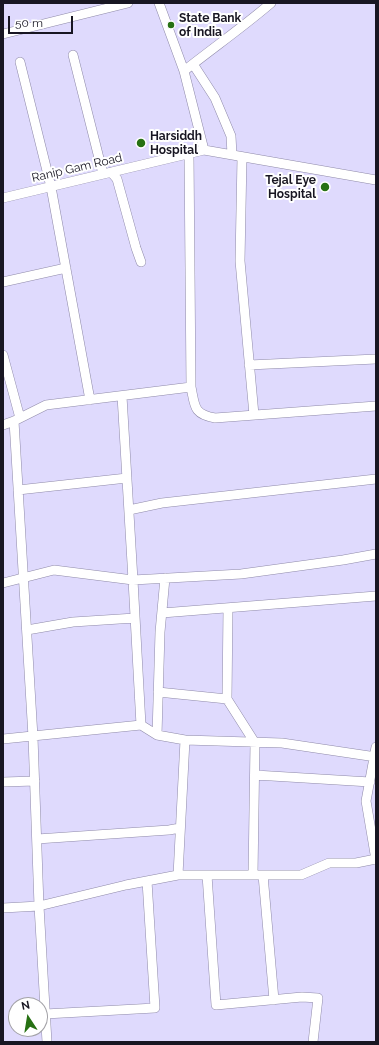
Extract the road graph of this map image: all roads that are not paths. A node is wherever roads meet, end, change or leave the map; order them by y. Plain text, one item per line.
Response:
1 (128, 3) edge
2 (159, 3) edge
3 (271, 3) edge
4 (3, 34) edge
5 (73, 55) dead end
6 (20, 62) dead end
7 (193, 64) junction
8 (184, 71) junction
9 (204, 150) junction
10 (189, 154) junction
11 (232, 155) junction
12 (242, 157) junction
13 (107, 173) junction
14 (376, 180) edge
15 (51, 187) junction
16 (3, 198) edge
17 (142, 262) dead end
18 (66, 268) junction
19 (3, 282) edge
20 (3, 355) edge
21 (376, 360) edge
22 (249, 365) junction
23 (191, 387) junction
24 (122, 396) junction
25 (90, 400) junction
26 (376, 406) edge
27 (254, 415) junction
28 (17, 420) junction
29 (3, 425) edge
30 (127, 478) junction
31 (376, 479) edge
32 (18, 490) junction
33 (129, 510) junction
34 (376, 554) edge
35 (165, 578) junction
36 (24, 579) junction
37 (133, 580) junction
38 (3, 583) edge
39 (376, 596) edge
40 (228, 608) junction
41 (162, 613) junction
42 (135, 618) junction
43 (27, 630) junction
44 (158, 692) junction
45 (227, 699) junction
46 (141, 725) junction
47 (157, 735) junction
48 (33, 737) junction
49 (3, 739) edge
50 (185, 740) junction
51 (255, 743) junction
52 (376, 747) edge
53 (375, 757) edge
54 (255, 775) junction
55 (35, 781) junction
56 (3, 782) edge
57 (370, 782) junction
58 (180, 828) junction
59 (37, 839) junction
60 (376, 859) edge
61 (178, 875) junction
62 (207, 875) junction
63 (253, 875) junction
64 (263, 875) junction
65 (146, 881) junction
66 (40, 906) junction
67 (3, 908) edge
68 (44, 997) edge
69 (274, 1000) junction
70 (48, 1014) edge
71 (313, 1042) edge

1 - 4 street
2 - 8 street
3 - 7 street
5 - 13 street
6 - 15 street
7 - 8 street
7 - 11 street
8 - 9 street
9 - 10 street, Ranip Gam Road
9 - 11 street
10 - 13 street, Ranip Gam Road
10 - 23 street
11 - 12 street
12 - 14 street
12 - 22 street
13 - 15 street, Ranip Gam Road
13 - 17 street
15 - 16 street, Ranip Gam Road
15 - 18 street
18 - 19 street
18 - 25 street
20 - 28 street
21 - 22 street
22 - 27 street
23 - 24 street
23 - 27 street
24 - 25 street
24 - 30 street
25 - 28 street
26 - 27 street
28 - 29 street
28 - 32 street
30 - 32 street
30 - 33 street
31 - 33 street
32 - 36 street
33 - 37 street
34 - 35 street
35 - 37 street
35 - 41 street
36 - 37 street
36 - 38 street
36 - 43 street
37 - 42 street
39 - 40 street
40 - 41 street
40 - 45 street
41 - 44 street
42 - 43 street
42 - 46 street
43 - 48 street
44 - 45 street
44 - 47 street
45 - 51 street
46 - 47 street
46 - 48 street
47 - 50 street
48 - 49 street
48 - 55 street
50 - 51 street
50 - 58 street
51 - 53 street
51 - 54 street
52 - 53 street
53 - 57 street
54 - 57 street
54 - 63 street
55 - 56 street
55 - 59 street
57 - 60 street
58 - 59 street
58 - 61 street
59 - 66 street
60 - 64 street
61 - 62 street
61 - 65 street
62 - 63 street
62 - 69 street
63 - 64 street
64 - 69 street
65 - 66 street
65 - 70 street
66 - 67 street
66 - 68 street
69 - 71 street

